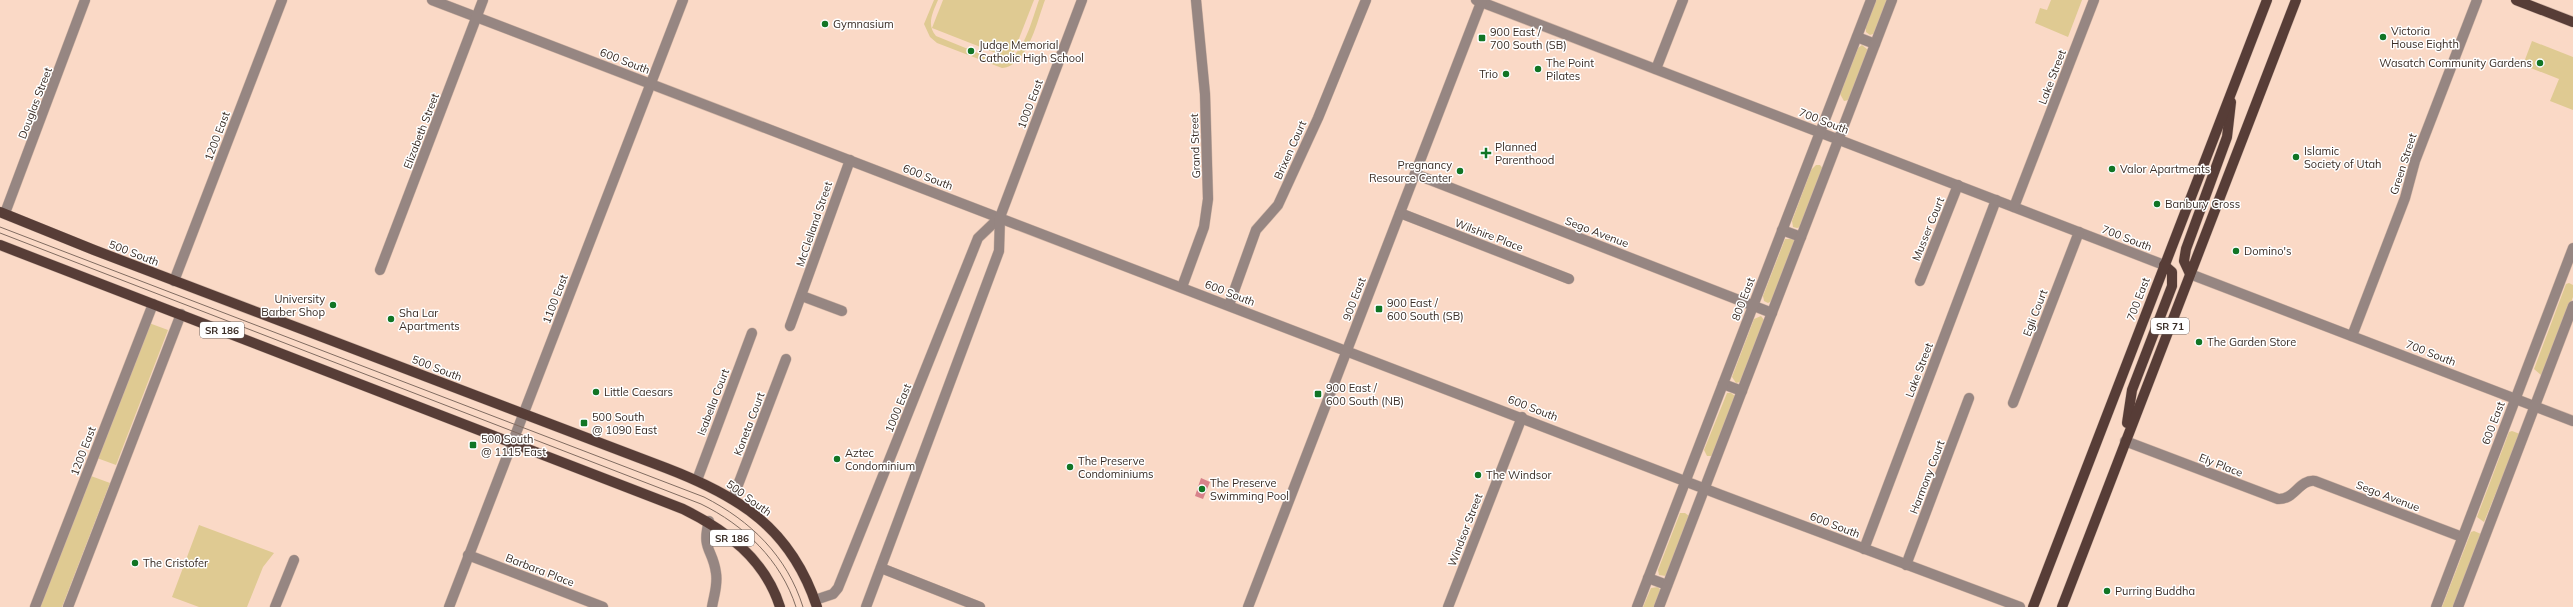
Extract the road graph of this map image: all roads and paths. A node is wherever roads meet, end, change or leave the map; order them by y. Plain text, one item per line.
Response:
1 (86, 0) edge
2 (282, 0) edge
3 (432, 0) edge
4 (483, 0) edge
5 (683, 0) edge
6 (1082, 0) edge
7 (1196, 0) edge
8 (1366, 0) edge
9 (1682, 0) edge
10 (1871, 0) edge
11 (1892, 0) edge
12 (2094, 0) edge
13 (2267, 0) edge
14 (2296, 0) edge
15 (2477, 0) edge
16 (2516, 0) edge
17 (1480, 1) edge
18 (477, 17) junction
19 (2573, 22) edge
20 (1857, 37) junction
21 (1875, 44) junction
22 (1656, 69) junction
23 (651, 84) junction
24 (2233, 86) junction
25 (1820, 132) junction
26 (1838, 139) junction
27 (850, 160) junction
28 (1414, 174) junction
29 (1958, 185) junction
30 (1996, 200) junction
31 (2014, 207) junction
32 (2, 213) edge
33 (1400, 213) junction
34 (1000, 217) junction
35 (1782, 230) junction
36 (2079, 232) junction
37 (1801, 237) junction
38 (0, 245) edge
39 (2573, 248) edge
40 (2164, 265) junction
41 (380, 270) dead end
42 (2190, 274) junction
43 (1569, 279) dead end
44 (174, 281) junction
45 (1920, 281) dead end
46 (1182, 287) junction
47 (802, 296) junction
48 (153, 304) junction
49 (1229, 305) junction
50 (1753, 306) junction
51 (2573, 306) edge
52 (842, 311) dead end
53 (1772, 313) junction
54 (181, 314) junction
55 (790, 326) dead end
56 (752, 333) dead end
57 (2352, 336) junction
58 (1347, 350) junction
59 (786, 359) dead end
60 (1723, 384) junction
61 (1742, 391) junction
62 (1970, 398) dead end
63 (2515, 399) junction
64 (2013, 403) dead end
65 (2534, 406) junction
66 (523, 414) junction
67 (1522, 417) junction
68 (2573, 421) edge
69 (2125, 441) junction
70 (512, 442) junction
71 (697, 480) junction
72 (1686, 481) junction
73 (2304, 483) joint
74 (1704, 488) junction
75 (733, 498) junction
76 (709, 522) junction
77 (2462, 538) junction
78 (1864, 549) junction
79 (468, 556) junction
80 (294, 560) dead end
81 (1906, 565) junction
82 (880, 568) junction
83 (1648, 578) junction
84 (1667, 585) junction
85 (816, 603) edge
86 (35, 607) edge
87 (68, 607) edge
88 (275, 607) edge
89 (449, 607) edge
90 (603, 607) edge
91 (712, 607) edge
92 (780, 607) edge
93 (866, 607) edge
94 (980, 607) edge
95 (1248, 607) edge
96 (1448, 607) edge
97 (1637, 607) edge
98 (1659, 607) edge
99 (2020, 607) edge
100 (2033, 607) edge
101 (2062, 607) edge
102 (2436, 607) edge
103 (2458, 607) edge

1 - 32 street, Douglas Street
2 - 44 street, 1200 East
3 - 18 street, 600 South
4 - 18 street, Elizabeth Street
5 - 23 street, 1100 East
6 - 34 street, 1000 East
7 - 46 street, Grand Street
8 - 49 street, Brixen Court
9 - 22 street
10 - 20 street, 800 East
11 - 21 street
12 - 31 street, Lake Street
13 - 24 main road, 700 East / SR 71
14 - 42 main road, SR 71
15 - 57 street, Green Street
16 - 19 main road
17 - 22 street, 700 South
17 - 28 street, 900 East
18 - 23 street, 600 South
18 - 41 street, Elizabeth Street
20 - 21 street
20 - 25 street, 800 East
21 - 26 street
22 - 25 street, 700 South
23 - 27 street, 600 South
23 - 66 street, 1100 East
24 - 40 main road, 700 East / SR 71
24 - 42 main road
25 - 26 street, 700 South
25 - 35 street, 800 East
26 - 29 street, 700 South
26 - 37 street
27 - 34 street, 600 South
27 - 47 street, McClelland Street
28 - 33 street, 900 East
28 - 50 street, Sego Avenue
29 - 30 street, 700 South
29 - 45 street, Musser Court
30 - 31 street, 700 South
30 - 78 street, Lake Street
31 - 36 street, 700 South
32 - 44 main road, 500 South / SR 186
33 - 43 street, Wilshire Place
33 - 58 street, 900 East
34 - 46 street, 600 South
34 - 82 street, 1000 East
34 - 85 street, 1000 East
35 - 37 street
35 - 50 street, 800 East
36 - 40 street, 700 South
36 - 64 street, Egli Court
37 - 53 street
38 - 48 main road, SR 186
39 - 63 street, 600 East
40 - 69 main road
40 - 100 main road, 700 East / SR 71
42 - 57 street, 700 South
42 - 69 main road, SR 71
44 - 66 main road, 500 South / SR 186
46 - 49 street, 600 South
47 - 52 street
47 - 55 street, McClelland Street
48 - 54 main road, SR 186
48 - 86 street, 1200 East
49 - 58 street, 600 South
50 - 53 street, Sego Avenue
50 - 60 street, 800 East
51 - 65 street
53 - 61 street
54 - 70 main road, SR 186
54 - 87 street
56 - 71 street, Isabella Court
57 - 63 street, 700 South
58 - 67 street, 600 South
58 - 95 street, 900 East
59 - 75 street, Koneta Court
60 - 61 street
60 - 72 street, 800 East
61 - 74 street
62 - 81 street, Harmony Court
63 - 65 street, 700 South
63 - 77 street, 600 East
65 - 68 street, 700 South
65 - 103 street
66 - 70 street, 1100 East
66 - 71 main road, 500 South / SR 186
67 - 72 street, 600 South
67 - 96 street, Windsor Street
69 - 73 street, Ely Place
69 - 101 main road, SR 71
70 - 76 main road, SR 186
70 - 79 street, 1100 East
71 - 75 main road, 500 South / SR 186
72 - 74 street, 600 South
72 - 83 street, 800 East
73 - 77 street, Sego Avenue
74 - 78 street, 600 South
74 - 84 street
75 - 85 main road, 500 South / SR 186
76 - 91 street
76 - 92 main road, SR 186
77 - 102 street, 600 East
78 - 81 street, 600 South
79 - 89 street, 1100 East
79 - 90 street, Barbara Place
80 - 88 street
81 - 99 street, 600 South
82 - 93 street, 1000 East
82 - 94 street
83 - 84 street
83 - 97 street, 800 East
84 - 98 street

